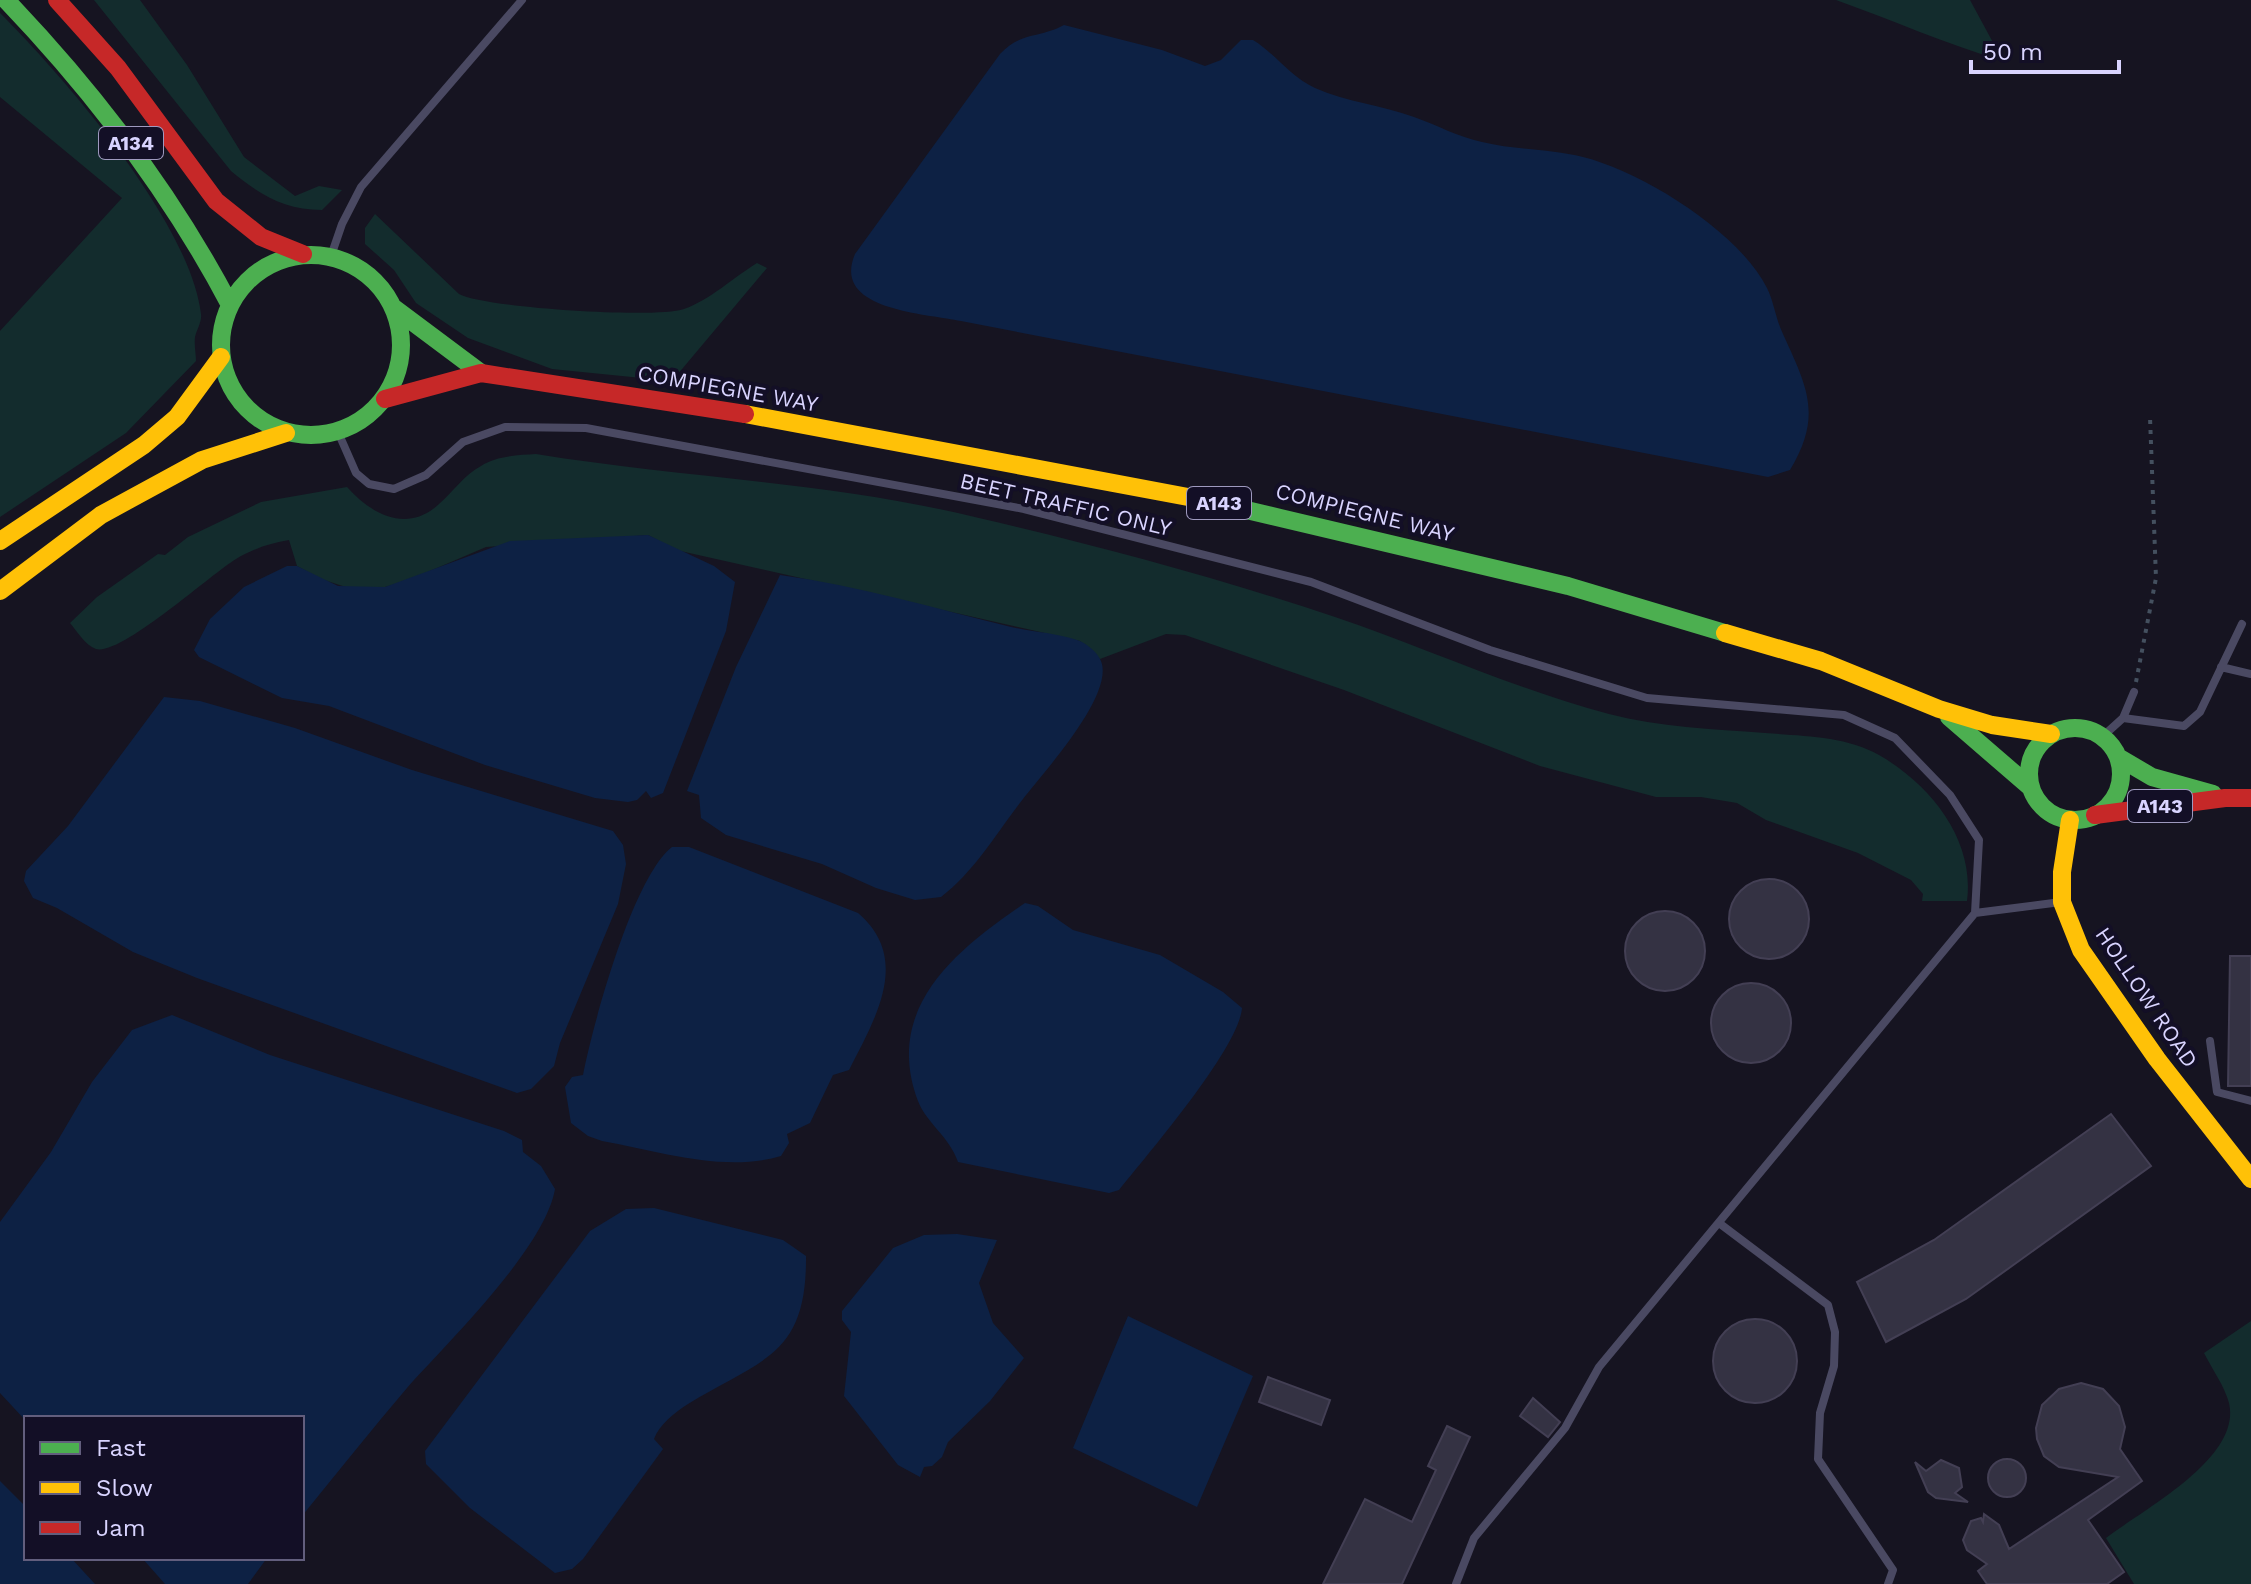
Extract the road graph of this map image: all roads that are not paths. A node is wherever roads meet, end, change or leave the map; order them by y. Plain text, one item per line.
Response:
1 (6, 0) edge
2 (57, 0) edge
3 (522, 0) edge
4 (303, 254) junction
5 (331, 256) junction
6 (230, 305) junction
7 (394, 308) junction
8 (221, 357) junction
9 (481, 373) junction
10 (385, 399) junction
11 (338, 432) junction
12 (286, 433) junction
13 (0, 541) edge
14 (0, 591) edge
15 (2242, 624) dead end
16 (2221, 667) junction
17 (2251, 674) edge
18 (2134, 692) road end
19 (1939, 709) junction
20 (2123, 718) junction
21 (2051, 734) junction
22 (2102, 737) junction
23 (2118, 757) junction
24 (2030, 787) junction
25 (2225, 798) junction
26 (2251, 798) edge
27 (2095, 815) junction
28 (2070, 820) junction
29 (2062, 902) junction
30 (1975, 913) junction
31 (2210, 1041) dead end
32 (2251, 1101) edge
33 (2251, 1179) edge
34 (1719, 1223) junction
35 (1456, 1584) edge
36 (1888, 1584) edge

1 - 6 main road, A134
2 - 4 main road, A134
3 - 5 lane
4 - 5 main road
4 - 6 main road
5 - 7 main road
6 - 8 main road
7 - 9 main road, COMPIEGNE WAY / A143
7 - 10 main road
8 - 12 main road
8 - 13 main road
9 - 10 main road, COMPIEGNE WAY / A143
9 - 19 main road, COMPIEGNE WAY / A143
10 - 11 main road
11 - 12 main road
11 - 30 lane, BEET TRAFFIC ONLY
12 - 14 main road
15 - 16 lane
16 - 17 lane
16 - 20 lane
18 - 20 lane
19 - 21 main road, COMPIEGNE WAY / A143
19 - 24 main road, COMPIEGNE WAY / A143
20 - 22 lane
21 - 22 main road
21 - 24 main road
22 - 23 main road
23 - 25 main road, A143
23 - 27 main road
24 - 28 main road
25 - 26 main road, A143
25 - 27 main road, A143
27 - 28 main road
28 - 29 main road, HOLLOW ROAD
29 - 30 lane
29 - 33 main road, HOLLOW ROAD
30 - 34 lane
31 - 32 lane
34 - 35 lane
34 - 36 lane

